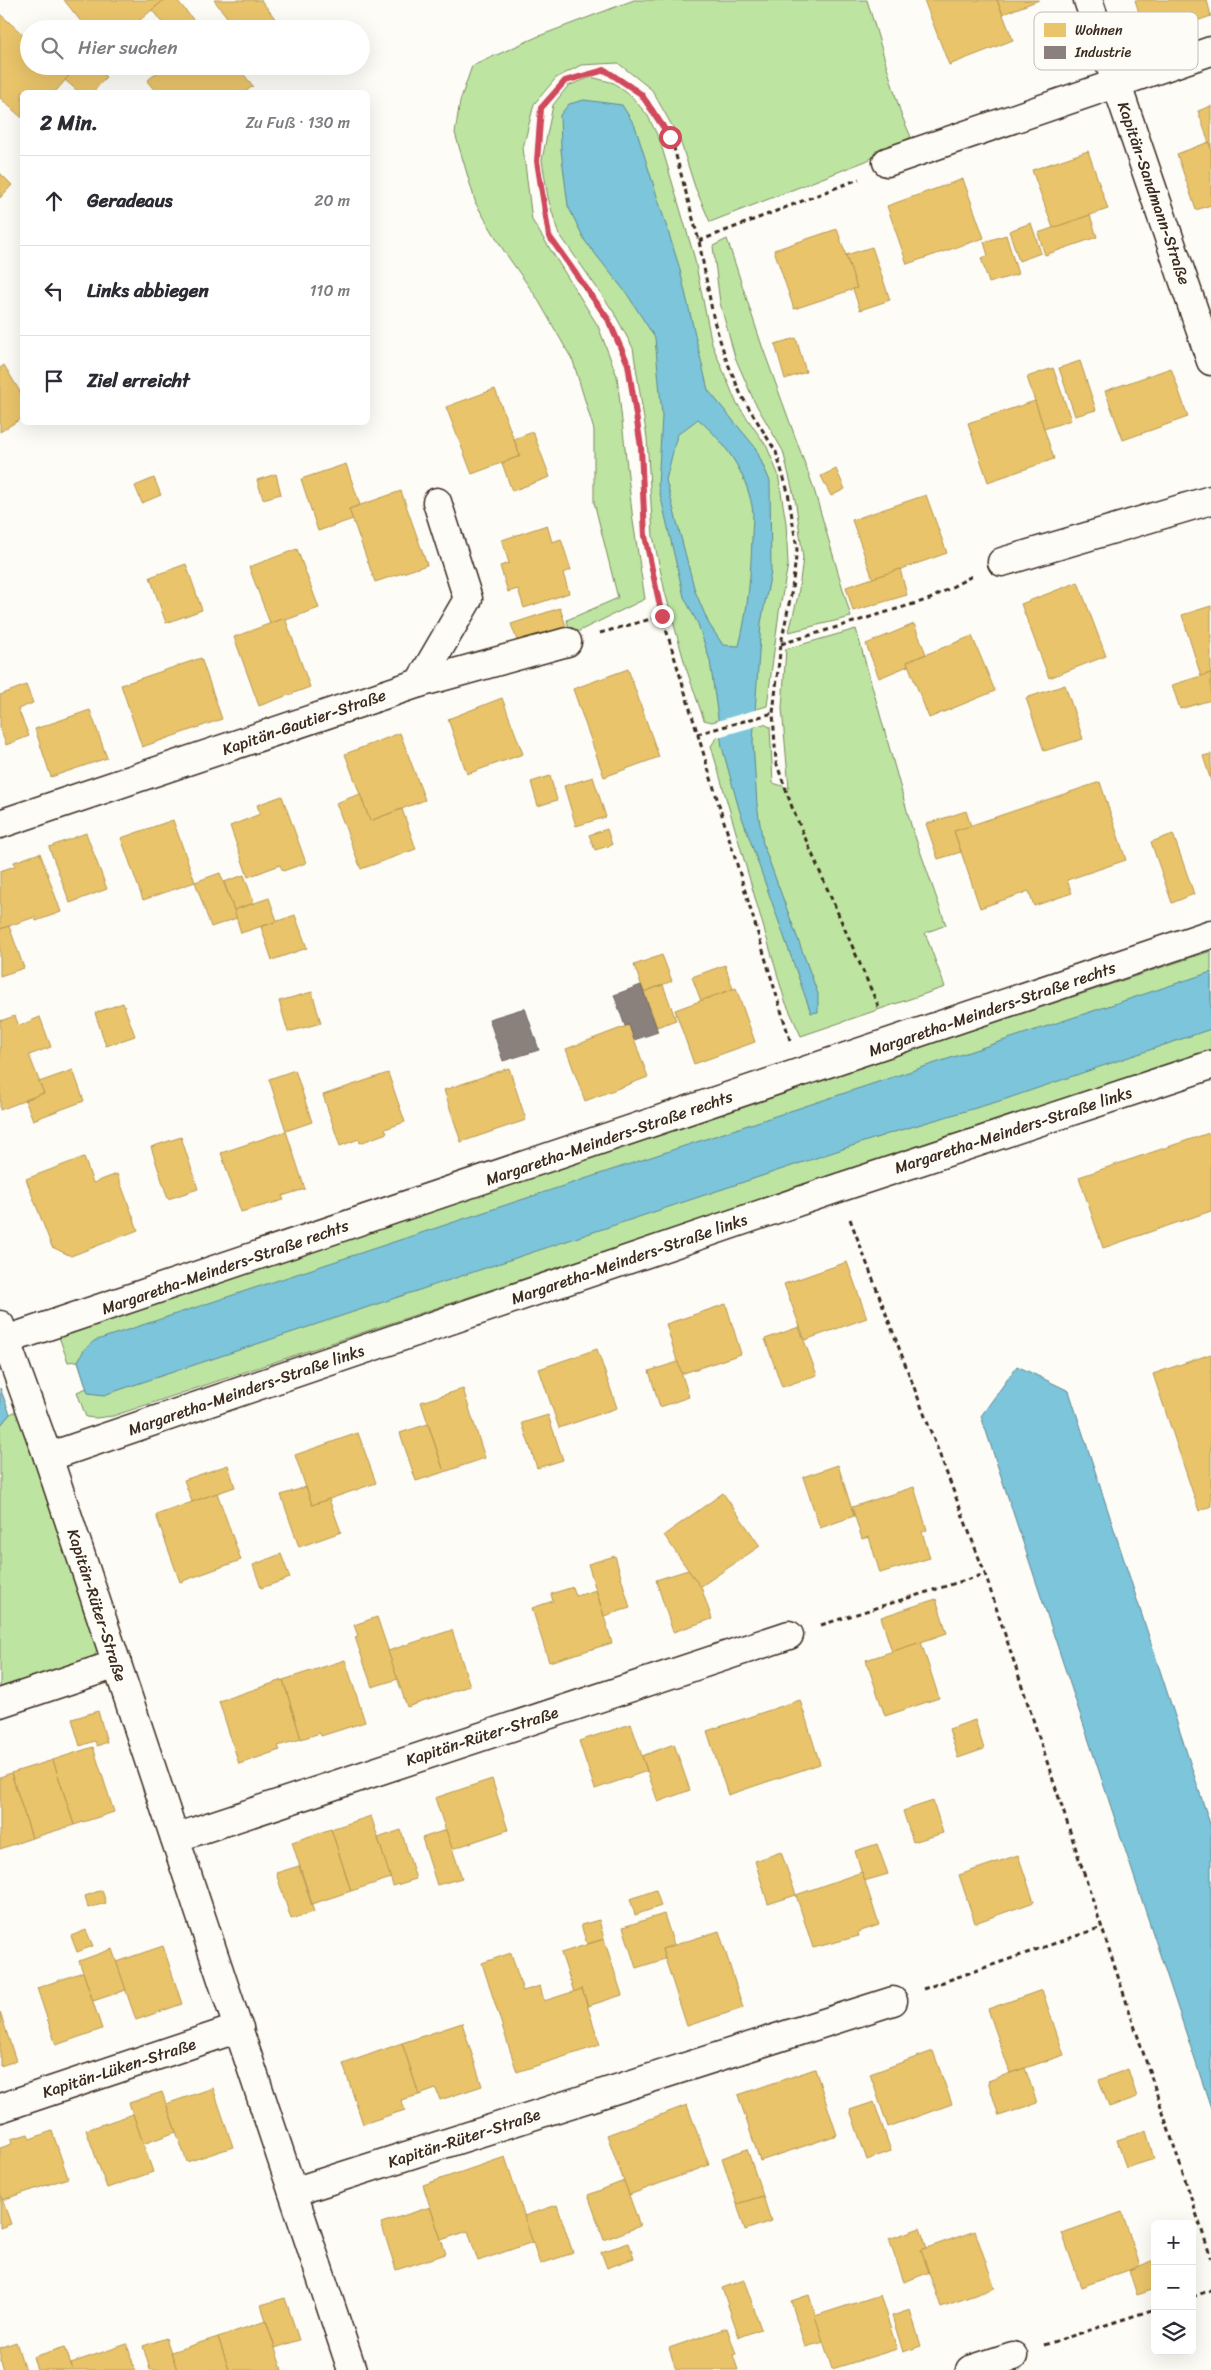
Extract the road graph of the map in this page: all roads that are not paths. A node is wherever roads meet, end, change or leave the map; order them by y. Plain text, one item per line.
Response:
1 (1088, 0) edge
2 (1092, 12) edge
3 (1211, 50) edge
4 (1198, 54) edge
5 (1113, 70) edge
6 (1150, 70) edge
7 (1117, 81) junction
8 (887, 162) road end
9 (1211, 361) edge
10 (1211, 500) edge
11 (437, 502) dead end
12 (1002, 562) road end
13 (567, 642) road end
14 (420, 684) junction
15 (0, 824) edge
16 (1211, 934) edge
17 (1211, 1065) edge
18 (3, 1333) edge
19 (48, 1457) junction
20 (789, 1634) road end
21 (117, 1664) junction
22 (0, 1703) edge
23 (175, 1838) junction
24 (893, 2001) road end
25 (239, 2028) junction
26 (0, 2108) edge
27 (293, 2192) junction
28 (1013, 2356) road end
29 (352, 2370) edge
30 (970, 2370) edge

1 - 2 street, Kapitän-Sandmann-Straße
3 - 4 street
5 - 7 street, Kapitän-Sandmann-Straße
6 - 7 street
7 - 8 street, Kapitän-Sandmann-Straße
7 - 9 street, Kapitän-Sandmann-Straße
10 - 12 street
11 - 14 street
13 - 14 street, Kapitän-Gautier-Straße
14 - 15 street, Kapitän-Gautier-Straße
16 - 18 street, Margaretha-Meinders-Straße rechts
17 - 19 street, Margaretha-Meinders-Straße links
18 - 19 street, Kapitän-Rüter-Straße
19 - 21 street, Kapitän-Rüter-Straße
20 - 23 street, Kapitän-Rüter-Straße
21 - 22 street
21 - 23 street, Kapitän-Rüter-Straße
23 - 25 street, Kapitän-Rüter-Straße
24 - 27 street, Kapitän-Rüter-Straße
25 - 26 street, Kapitän-Lüken-Straße
25 - 27 street, Kapitän-Rüter-Straße
27 - 29 street, Kapitän-Rüter-Straße
28 - 30 street

